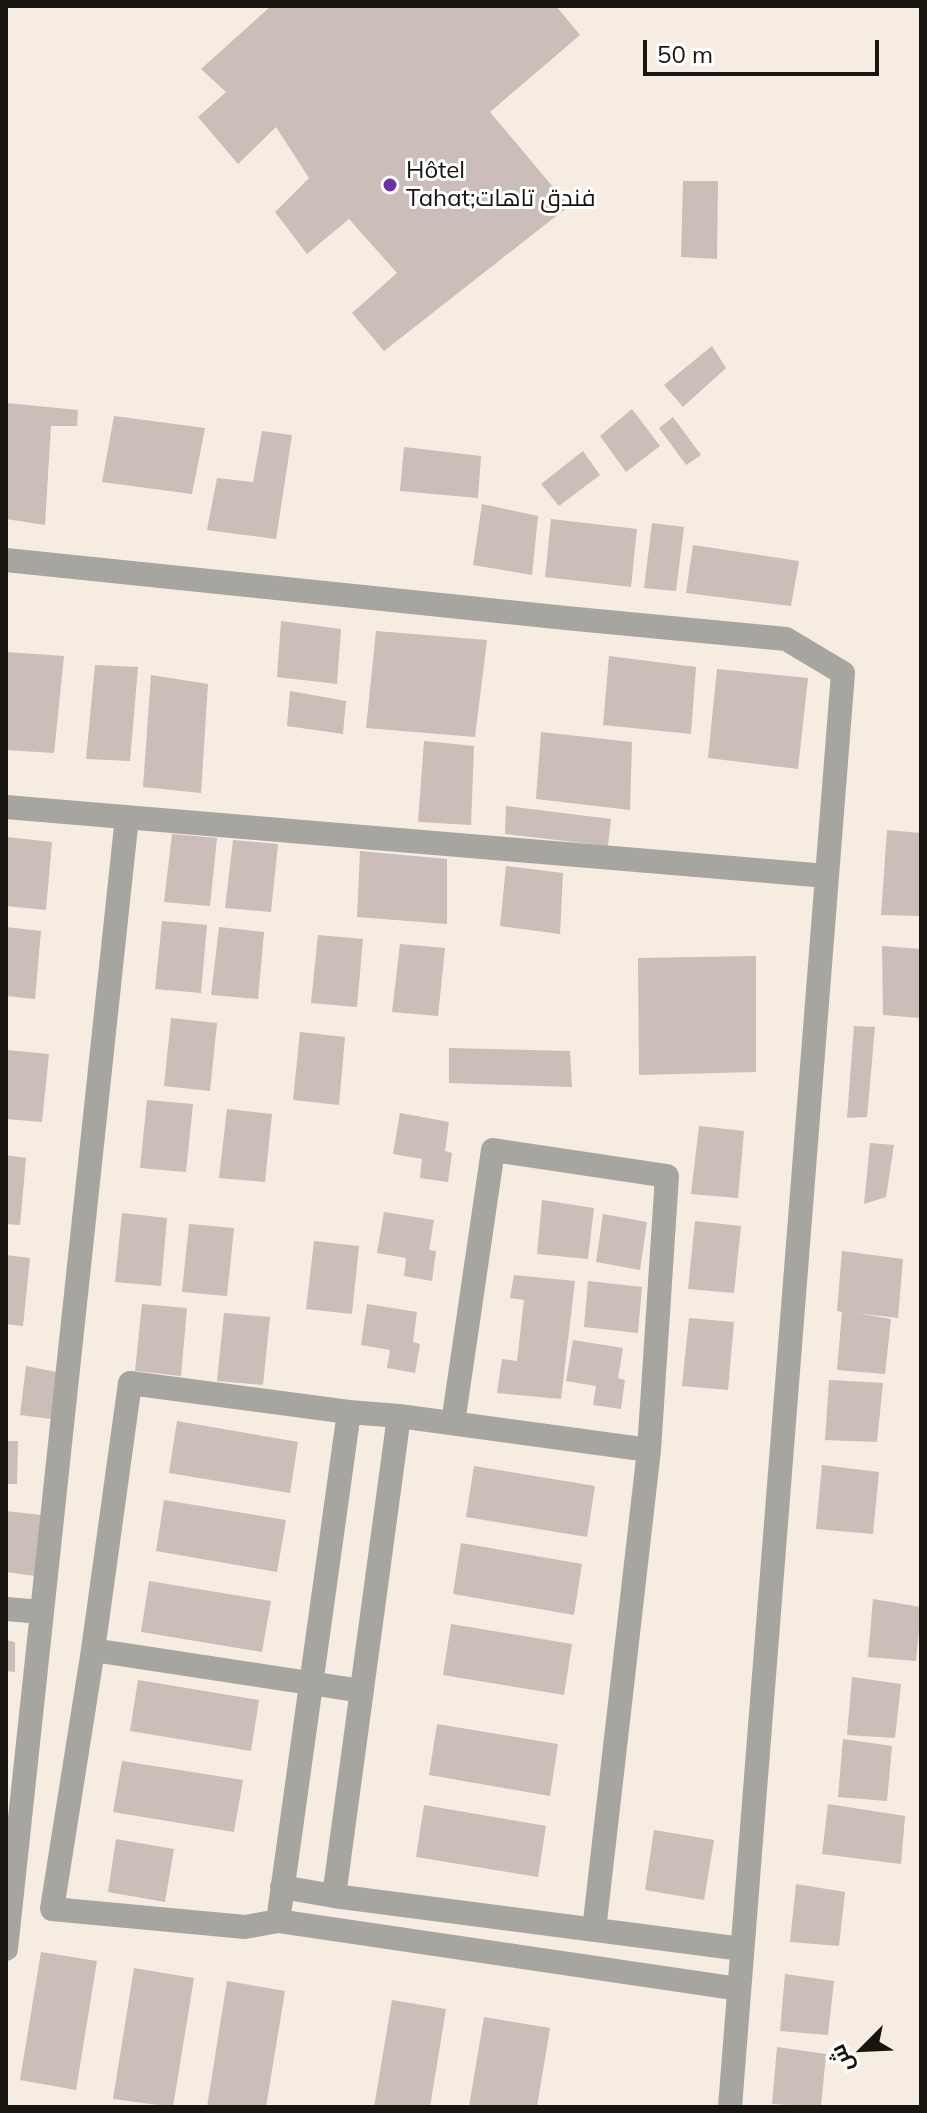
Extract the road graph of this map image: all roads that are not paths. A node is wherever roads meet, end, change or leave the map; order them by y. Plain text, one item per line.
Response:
1 (6, 560) edge
2 (6, 807) edge
3 (127, 817) junction
4 (827, 876) junction
5 (349, 1412) junction
6 (399, 1416) junction
7 (453, 1423) junction
8 (649, 1450) junction
9 (6, 1609) edge
10 (42, 1612) junction
11 (93, 1650) junction
12 (311, 1684) junction
13 (362, 1691) junction
14 (13, 1820) edge
15 (282, 1887) junction
16 (334, 1896) junction
17 (278, 1921) junction
18 (594, 1930) junction
19 (6, 1949) edge
20 (742, 1949) junction
21 (739, 1989) junction
22 (730, 2107) edge

1 - 4 street
2 - 3 street
3 - 4 street
3 - 10 street
4 - 20 street
5 - 6 street
5 - 11 street
5 - 12 street
6 - 7 street
6 - 13 street
7 - 8 street
7 - 8 street
8 - 18 street
9 - 10 street
10 - 14 street
11 - 12 street
11 - 17 street
12 - 13 street
12 - 15 street
13 - 16 street
14 - 19 street
15 - 16 street
15 - 17 street
16 - 18 street
17 - 21 street
18 - 20 street
20 - 21 street
21 - 22 street

